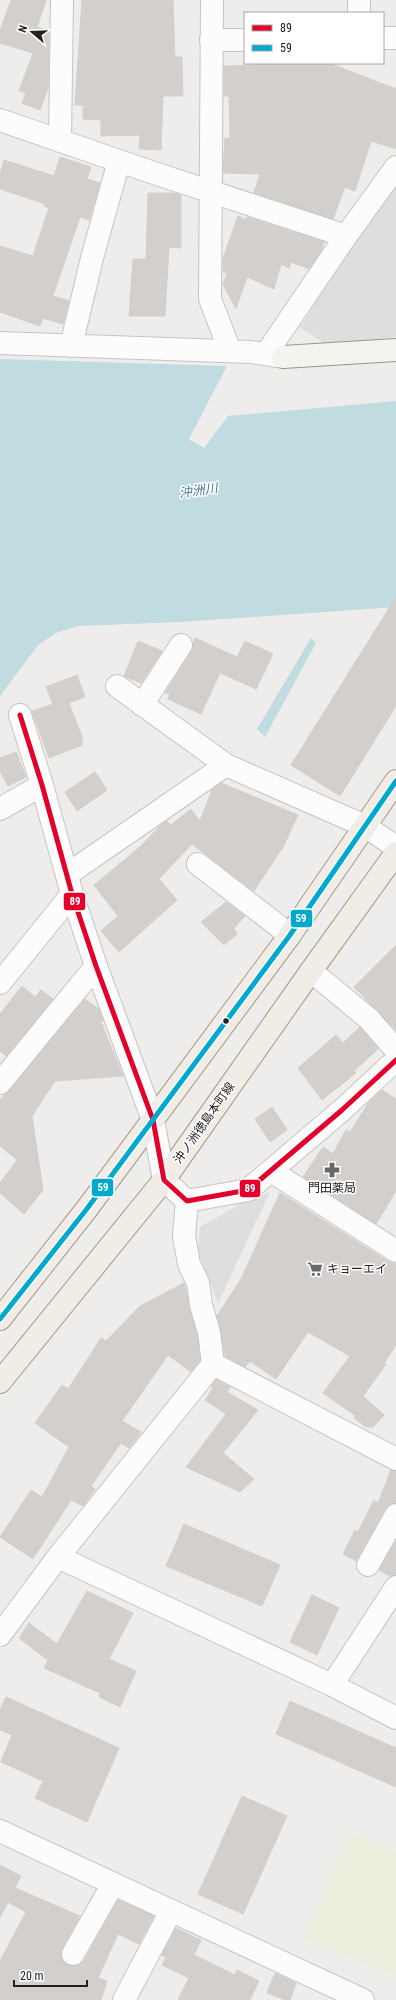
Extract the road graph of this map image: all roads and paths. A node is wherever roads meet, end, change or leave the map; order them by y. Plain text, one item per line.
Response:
1 (62, 0) edge
2 (212, 0) edge
3 (359, 0) edge
4 (359, 12) edge
5 (384, 38) edge
6 (396, 38) edge
7 (211, 40) junction
8 (244, 40) edge
9 (1, 124) edge
10 (60, 141) junction
11 (119, 161) junction
12 (396, 167) edge
13 (210, 192) junction
14 (346, 236) junction
15 (0, 343) edge
16 (70, 346) junction
17 (396, 350) edge
18 (230, 351) junction
19 (274, 355) junction
20 (181, 645) dead end
21 (117, 686) dead end
22 (142, 705) junction
23 (20, 715) dead end
24 (226, 765) junction
25 (396, 781) edge
26 (42, 785) junction
27 (0, 809) edge
28 (365, 826) junction
29 (396, 847) edge
30 (396, 853) edge
31 (198, 864) dead end
32 (70, 884) junction
33 (290, 935) junction
34 (96, 966) junction
35 (311, 971) junction
36 (0, 983) edge
37 (396, 1050) edge
38 (396, 1060) edge
39 (0, 1083) edge
40 (153, 1120) junction
41 (271, 1171) junction
42 (164, 1180) junction
43 (187, 1201) junction
44 (394, 1245) edge
45 (0, 1319) edge
46 (213, 1364) junction
47 (0, 1382) edge
48 (396, 1459) edge
49 (396, 1515) edge
50 (58, 1557) junction
51 (368, 1565) dead end
52 (396, 1587) edge
53 (0, 1635) edge
54 (332, 1685) junction
55 (396, 1718) edge
56 (0, 1831) edge
57 (113, 1884) junction
58 (171, 1911) junction
59 (73, 1954) dead end
60 (124, 2000) edge
61 (363, 2000) edge

1 - 10 street
2 - 7 street
3 - 4 street
5 - 6 street
7 - 8 street
7 - 13 street
9 - 10 street
10 - 11 street
11 - 13 street
11 - 16 street
12 - 14 street
13 - 14 street
13 - 18 street
14 - 19 street
15 - 16 street
16 - 18 street
17 - 19 street
18 - 19 street
20 - 22 street
21 - 22 street
22 - 24 street
23 - 26 street
24 - 28 street
24 - 32 street
25 - 28 main road
26 - 27 street
26 - 32 street
28 - 29 street
28 - 33 main road
30 - 35 main road, 沖ノ洲徳島本町線
31 - 33 street
32 - 34 street
32 - 36 street
33 - 40 main road
34 - 39 street
34 - 40 street
35 - 37 street
35 - 42 main road, 沖ノ洲徳島本町線
38 - 41 street
40 - 42 street
40 - 45 main road
41 - 43 street
41 - 44 street
42 - 43 street
42 - 47 main road, 沖ノ洲徳島本町線
43 - 46 street
46 - 48 street
46 - 50 street
49 - 51 street
50 - 53 street
50 - 54 street
52 - 54 street
54 - 55 street
56 - 57 street
57 - 58 street
57 - 59 street
58 - 60 street
58 - 61 street

